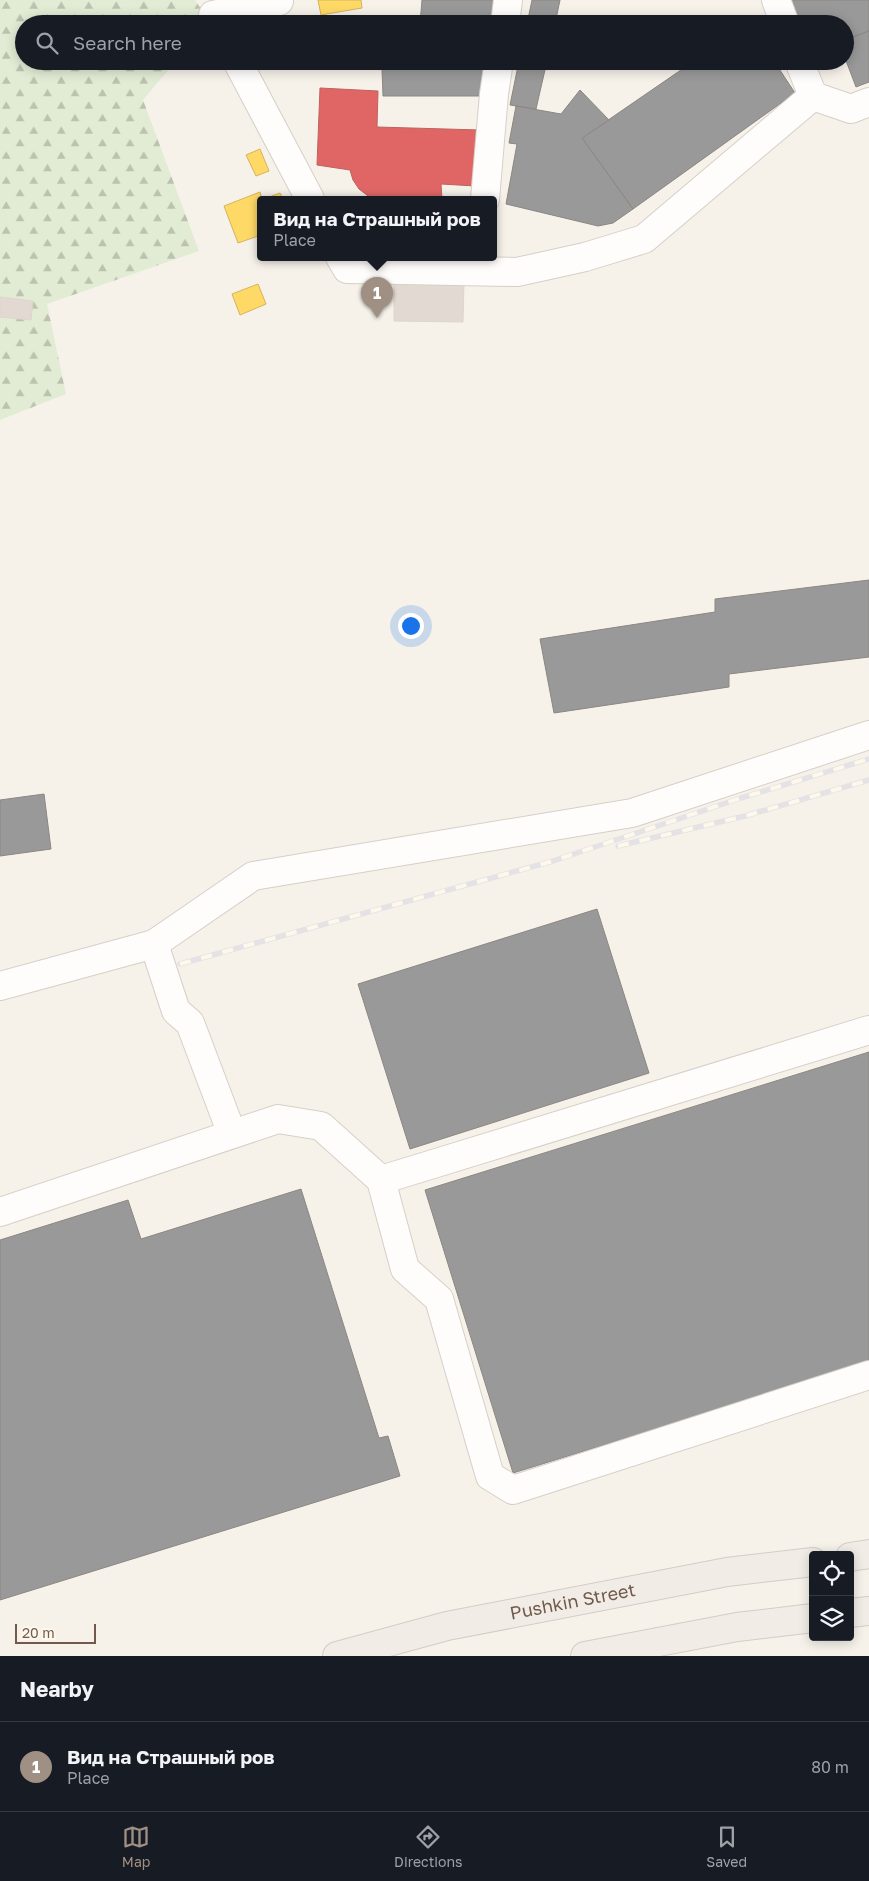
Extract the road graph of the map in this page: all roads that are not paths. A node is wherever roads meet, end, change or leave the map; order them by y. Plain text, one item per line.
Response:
1 (508, 0) edge
2 (776, 0) edge
3 (279, 1) edge
4 (212, 13) edge
5 (506, 15) edge
6 (782, 15) edge
7 (242, 70) edge
8 (498, 70) edge
9 (803, 70) edge
10 (813, 96) junction
11 (869, 102) edge
12 (308, 196) edge
13 (485, 196) edge
14 (342, 261) edge
15 (479, 264) edge
16 (869, 735) edge
17 (154, 944) junction
18 (0, 986) edge
19 (869, 1030) edge
20 (232, 1134) junction
21 (381, 1180) junction
22 (0, 1212) edge
23 (869, 1375) edge
24 (869, 1554) edge
25 (854, 1556) edge
26 (809, 1562) edge
27 (869, 1611) edge
28 (854, 1613) edge
29 (809, 1618) edge
30 (337, 1656) edge
31 (585, 1656) edge

1 - 5 lane
2 - 6 lane
3 - 4 lane
7 - 12 lane
8 - 13 lane
9 - 10 lane
10 - 11 lane
10 - 15 lane
14 - 15 lane
16 - 17 lane
17 - 18 lane
17 - 20 lane
19 - 21 lane
20 - 21 lane
20 - 22 lane
21 - 23 lane
24 - 25 main road
26 - 30 main road, Pushkin Street
27 - 28 main road
29 - 31 main road

